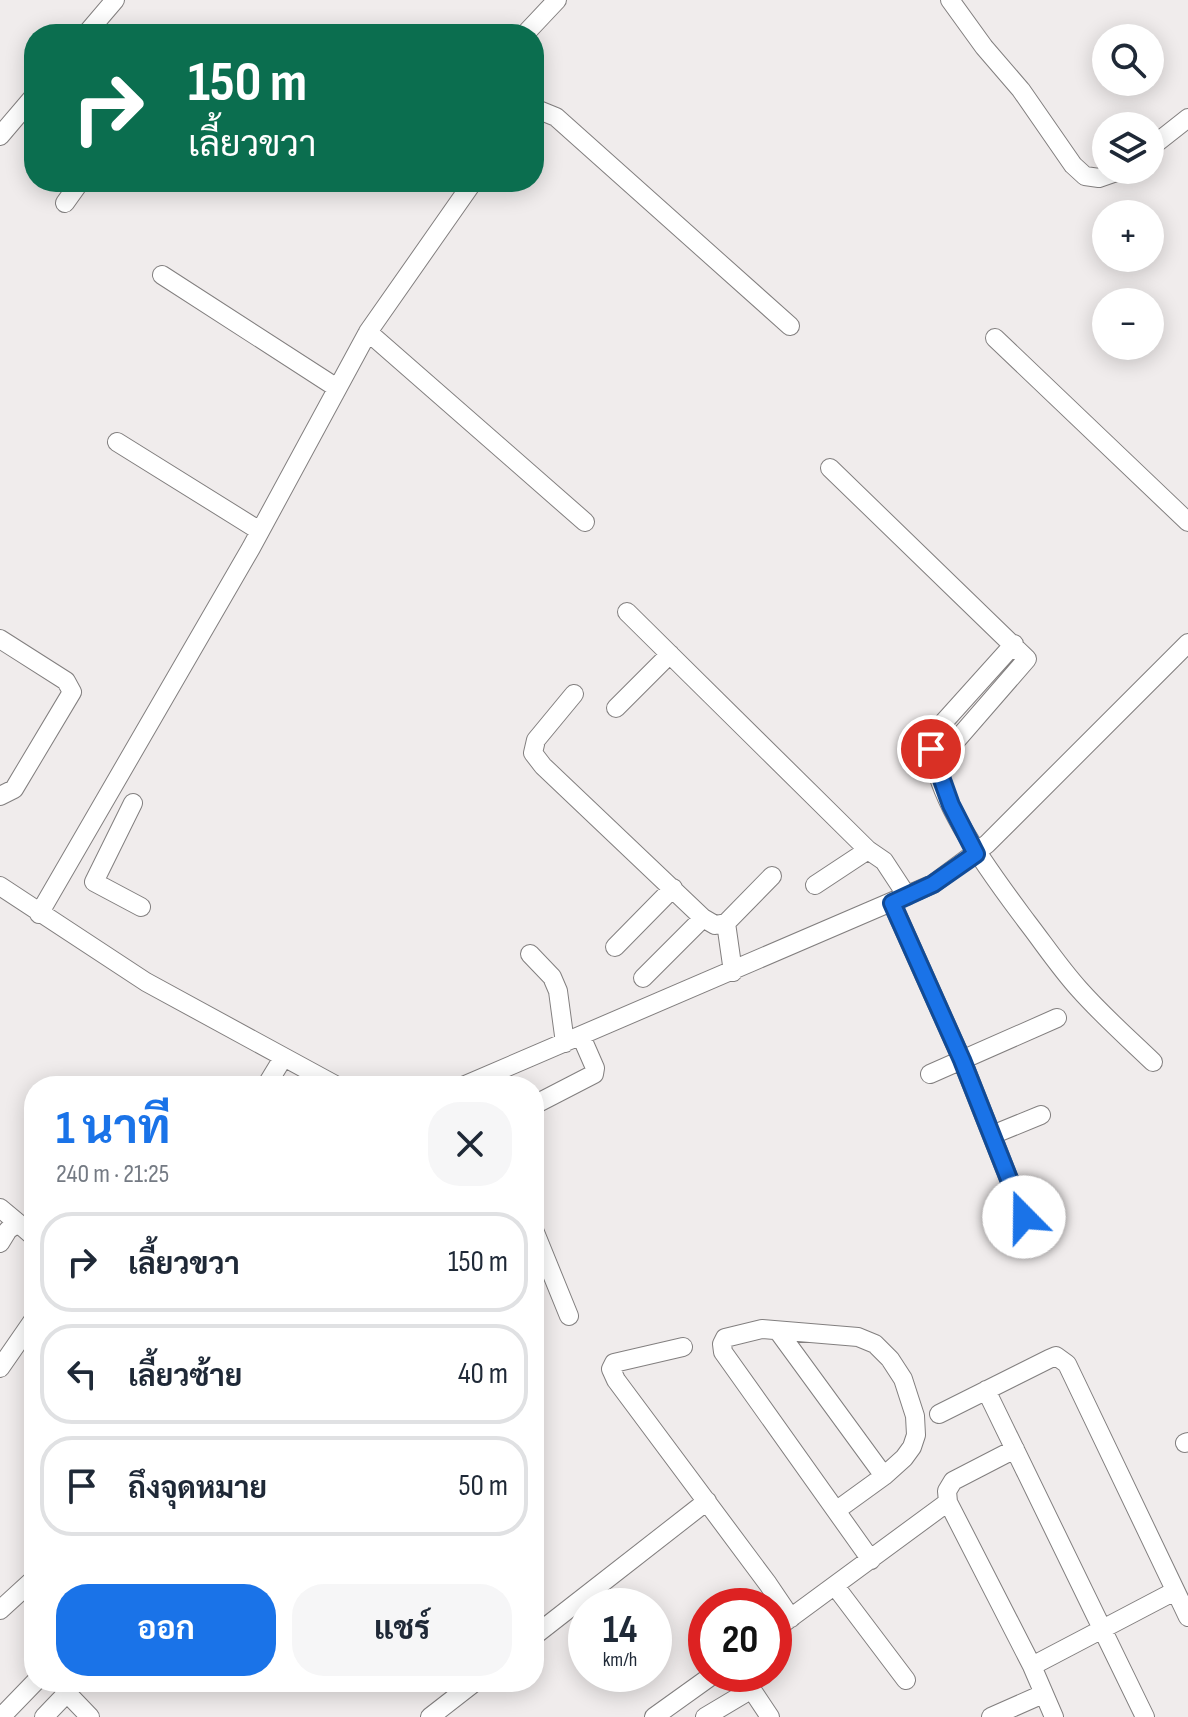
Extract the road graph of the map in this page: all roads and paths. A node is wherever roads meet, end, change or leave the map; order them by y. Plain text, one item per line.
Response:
1 (115, 0) edge
2 (557, 0) edge
3 (950, 0) edge
4 (95, 24) edge
5 (534, 24) edge
6 (24, 108) edge
7 (544, 112) edge
8 (1188, 118) edge
9 (0, 136) edge
10 (1164, 137) edge
11 (1092, 177) edge
12 (73, 192) edge
13 (466, 192) edge
14 (65, 203) dead end
15 (162, 275) dead end
16 (790, 326) dead end
17 (368, 332) junction
18 (995, 338) dead end
19 (337, 388) junction
20 (117, 442) dead end
21 (830, 468) dead end
22 (585, 522) dead end
23 (1188, 522) edge
24 (260, 531) junction
25 (627, 612) dead end
26 (0, 639) edge
27 (1188, 643) edge
28 (670, 654) junction
29 (574, 694) dead end
30 (616, 708) dead end
31 (0, 796) edge
32 (133, 803) dead end
33 (868, 850) junction
34 (976, 854) junction
35 (64, 868) junction
36 (772, 876) dead end
37 (94, 882) junction
38 (815, 885) dead end
39 (0, 886) edge
40 (673, 888) junction
41 (899, 899) junction
42 (141, 907) dead end
43 (39, 914) junction
44 (703, 918) junction
45 (726, 923) junction
46 (615, 947) dead end
47 (530, 954) dead end
48 (733, 972) junction
49 (643, 978) dead end
50 (1057, 1018) dead end
51 (573, 1040) junction
52 (283, 1058) junction
53 (962, 1060) junction
54 (1153, 1062) dead end
55 (930, 1074) dead end
56 (272, 1076) edge
57 (318, 1076) edge
58 (487, 1076) edge
59 (544, 1100) edge
60 (1041, 1115) dead end
61 (992, 1135) junction
62 (0, 1208) edge
63 (1024, 1217) dead end
64 (18, 1223) junction
65 (24, 1228) edge
66 (0, 1243) edge
67 (544, 1255) edge
68 (569, 1316) dead end
69 (778, 1331) junction
70 (24, 1333) edge
71 (683, 1347) dead end
72 (0, 1368) edge
73 (986, 1390) junction
74 (939, 1414) dead end
75 (1015, 1449) junction
76 (884, 1476) junction
77 (707, 1501) junction
78 (948, 1502) junction
79 (837, 1510) junction
80 (871, 1560) junction
81 (835, 1586) junction
82 (769, 1588) edge
83 (24, 1589) edge
84 (1175, 1591) junction
85 (0, 1610) edge
86 (792, 1617) edge
87 (1188, 1617) edge
88 (544, 1628) edge
89 (1102, 1628) junction
90 (1032, 1666) junction
91 (906, 1680) dead end
92 (25, 1692) edge
93 (66, 1692) edge
94 (73, 1692) edge
95 (462, 1692) edge
96 (689, 1692) edge
97 (1043, 1694) junction
98 (5, 1713) dead end
99 (44, 1717) edge
100 (90, 1717) edge
101 (430, 1717) edge
102 (654, 1717) edge
103 (705, 1717) edge
104 (770, 1717) edge
105 (991, 1717) edge
106 (1054, 1717) edge
107 (1145, 1717) edge

1 - 4 street
2 - 5 street
3 - 11 street
6 - 9 street
7 - 16 street
8 - 10 street
12 - 14 street
13 - 17 street
15 - 19 street
17 - 19 street
17 - 22 street
18 - 23 street
19 - 24 street
20 - 24 street
21 - 34 street
24 - 35 street
25 - 28 street
26 - 31 street
27 - 34 street
28 - 30 street
28 - 33 street
29 - 40 street
32 - 37 street
33 - 38 street
33 - 41 street
34 - 41 street
34 - 54 street
35 - 37 street
35 - 43 street
36 - 45 street
37 - 42 street
39 - 43 street
40 - 44 street
40 - 46 street
41 - 48 street
41 - 53 street
43 - 52 street
44 - 45 street
44 - 49 street
45 - 48 street
47 - 51 street
48 - 51 street
50 - 53 street
51 - 58 street
51 - 59 street
52 - 56 street
52 - 57 street
53 - 55 street
53 - 61 street
60 - 61 street
61 - 63 street
62 - 64 street
64 - 65 street
64 - 66 street
67 - 68 street
69 - 76 street
69 - 76 street
69 - 79 street
70 - 72 street
71 - 77 street
73 - 74 street
73 - 75 street
73 - 84 street
75 - 78 street
75 - 89 street
76 - 79 street
77 - 82 street
77 - 88 street
78 - 80 street
78 - 90 street
79 - 80 street
80 - 81 street
81 - 86 street
81 - 91 street
83 - 85 street
84 - 87 street
84 - 89 street
89 - 90 street
89 - 107 street
90 - 97 street
92 - 98 street
93 - 99 street
94 - 100 street
95 - 101 street
96 - 102 street
97 - 105 street
97 - 106 street
103 - 104 street

